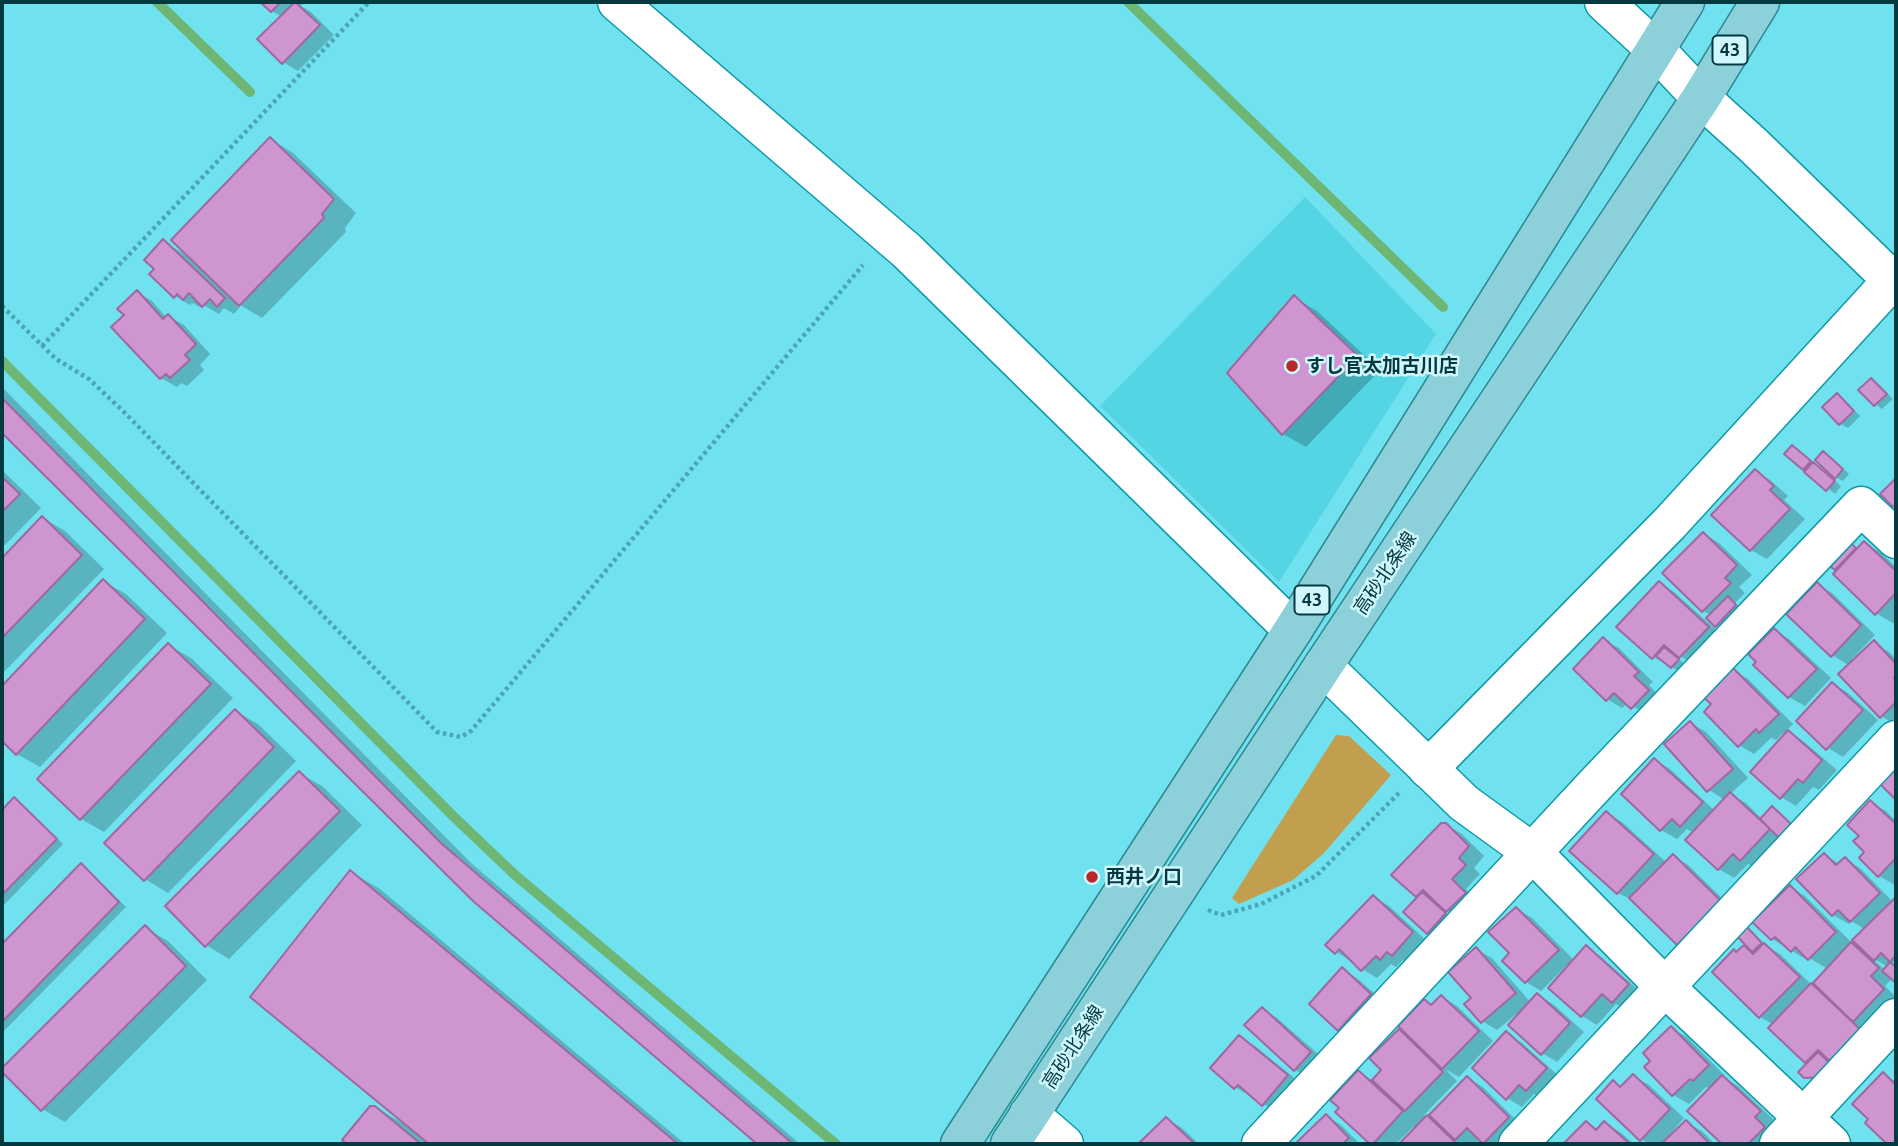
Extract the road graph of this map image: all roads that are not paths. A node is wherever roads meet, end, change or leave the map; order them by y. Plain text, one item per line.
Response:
1 (617, 2) edge
2 (1604, 2) edge
3 (1685, 2) edge
4 (1760, 2) edge
5 (1655, 49) junction
6 (1701, 98) junction
7 (1895, 280) edge
8 (1896, 539) edge
9 (1293, 630) junction
10 (1323, 666) junction
11 (1896, 740) edge
12 (1415, 780) junction
13 (1533, 853) junction
14 (1665, 987) junction
15 (1896, 1018) edge
16 (1020, 1129) edge
17 (1791, 1131) edge
18 (960, 1144) edge
19 (1064, 1144) edge
20 (1261, 1144) edge
21 (1518, 1144) edge
22 (1831, 1144) edge

1 - 9 street
2 - 5 street
3 - 5 main road, 43
4 - 6 main road, 高砂北条線 / 43
5 - 6 street
5 - 9 main road, 43
6 - 7 street
6 - 10 main road, 高砂北条線 / 43
7 - 12 street
8 - 13 street
9 - 18 main road, 43
10 - 12 street
10 - 16 main road, 高砂北条線 / 43
11 - 14 street
12 - 13 street
13 - 14 street
13 - 20 street
14 - 17 street
14 - 21 street
15 - 17 street
16 - 19 street
17 - 22 street

